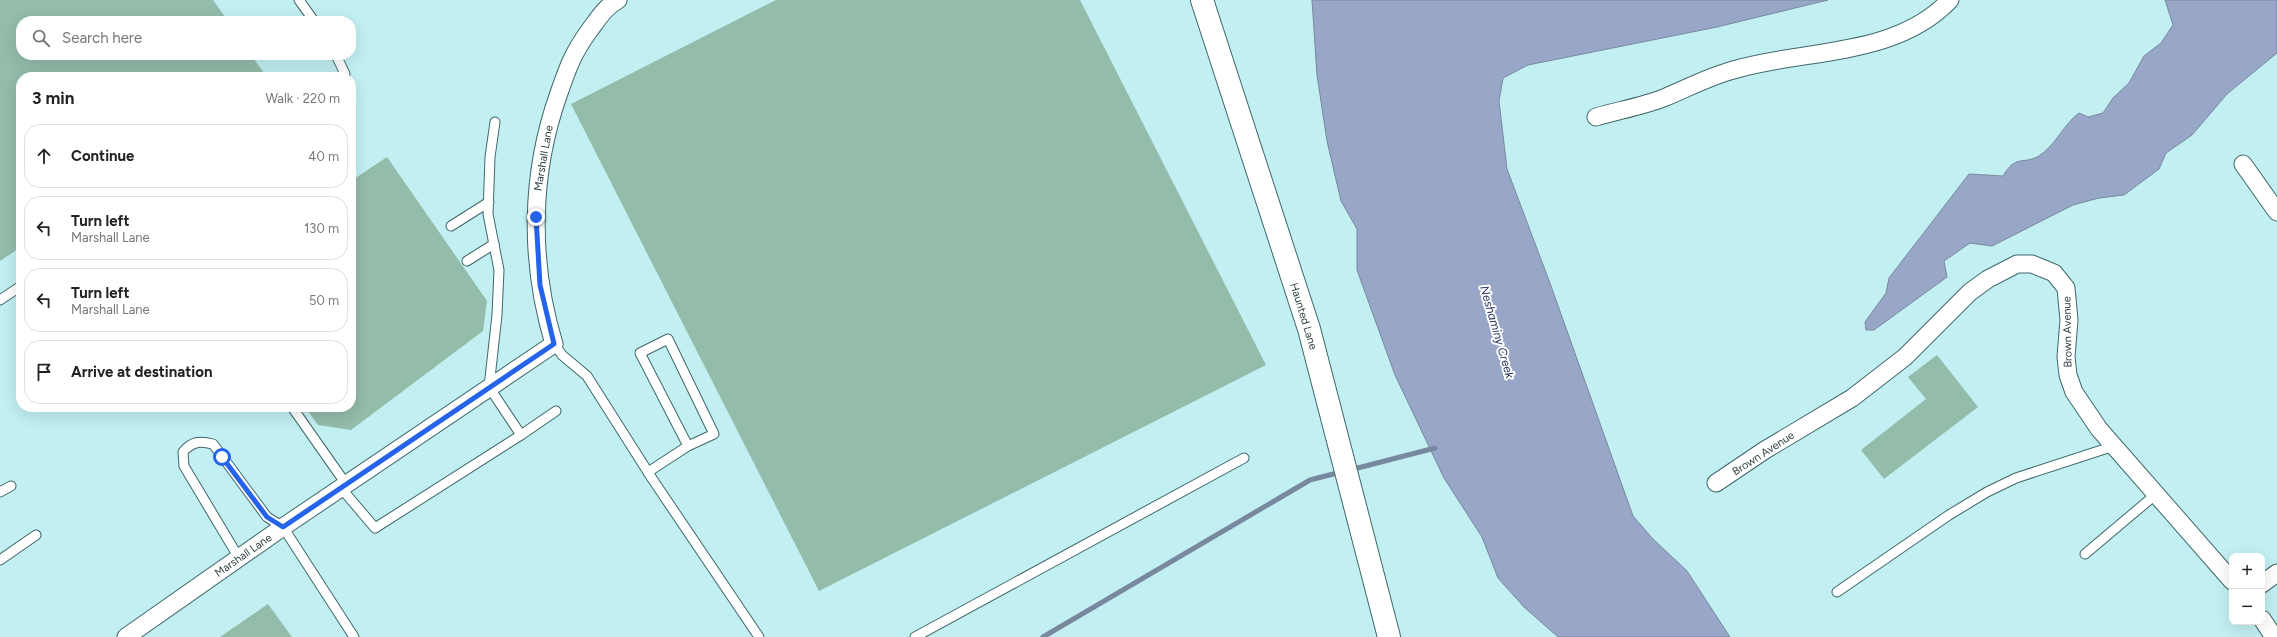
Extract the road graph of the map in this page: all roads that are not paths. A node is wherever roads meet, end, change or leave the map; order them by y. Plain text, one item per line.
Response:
1 (299, 0) edge
2 (618, 0) edge
3 (1202, 0) edge
4 (1950, 0) edge
5 (310, 16) edge
6 (338, 60) edge
7 (344, 72) edge
8 (1596, 117) dead end
9 (495, 122) dead end
10 (2243, 164) dead end
11 (489, 202) junction
12 (2277, 212) edge
13 (451, 226) dead end
14 (494, 244) junction
15 (467, 262) dead end
16 (16, 289) edge
17 (0, 300) edge
18 (554, 344) junction
19 (489, 388) junction
20 (556, 411) dead end
21 (295, 412) edge
22 (520, 435) junction
23 (688, 446) junction
24 (2114, 446) junction
25 (1244, 458) dead end
26 (648, 472) junction
27 (1716, 484) dead end
28 (10, 486) dead end
29 (344, 486) junction
30 (0, 492) edge
31 (2155, 495) junction
32 (283, 527) junction
33 (36, 535) dead end
34 (2085, 554) dead end
35 (239, 558) junction
36 (0, 560) edge
37 (2277, 572) edge
38 (2229, 579) edge
39 (2265, 582) edge
40 (1838, 592) dead end
41 (2265, 624) edge
42 (126, 637) edge
43 (354, 637) edge
44 (759, 637) edge
45 (915, 637) edge
46 (1389, 637) edge
47 (2274, 637) edge

1 - 5 lane
2 - 18 street, Marshall Lane
3 - 46 street, Haunted Lane
4 - 8 street
6 - 7 lane
9 - 11 lane
10 - 12 street
11 - 13 lane
11 - 14 lane
14 - 15 lane
14 - 19 lane
16 - 17 lane
18 - 19 street, Marshall Lane
18 - 26 lane
19 - 22 lane
19 - 29 street, Marshall Lane
20 - 22 lane
21 - 29 lane
22 - 29 lane
23 - 23 lane
23 - 26 lane
24 - 27 street, Brown Avenue
24 - 31 street, Brown Avenue
24 - 40 lane
25 - 45 lane
26 - 44 lane
28 - 30 lane
29 - 32 street, Marshall Lane
31 - 34 lane
31 - 38 street, Brown Avenue
32 - 35 street, Marshall Lane
32 - 35 lane
32 - 43 lane
33 - 36 lane
35 - 42 street, Marshall Lane
37 - 39 street
41 - 47 street

